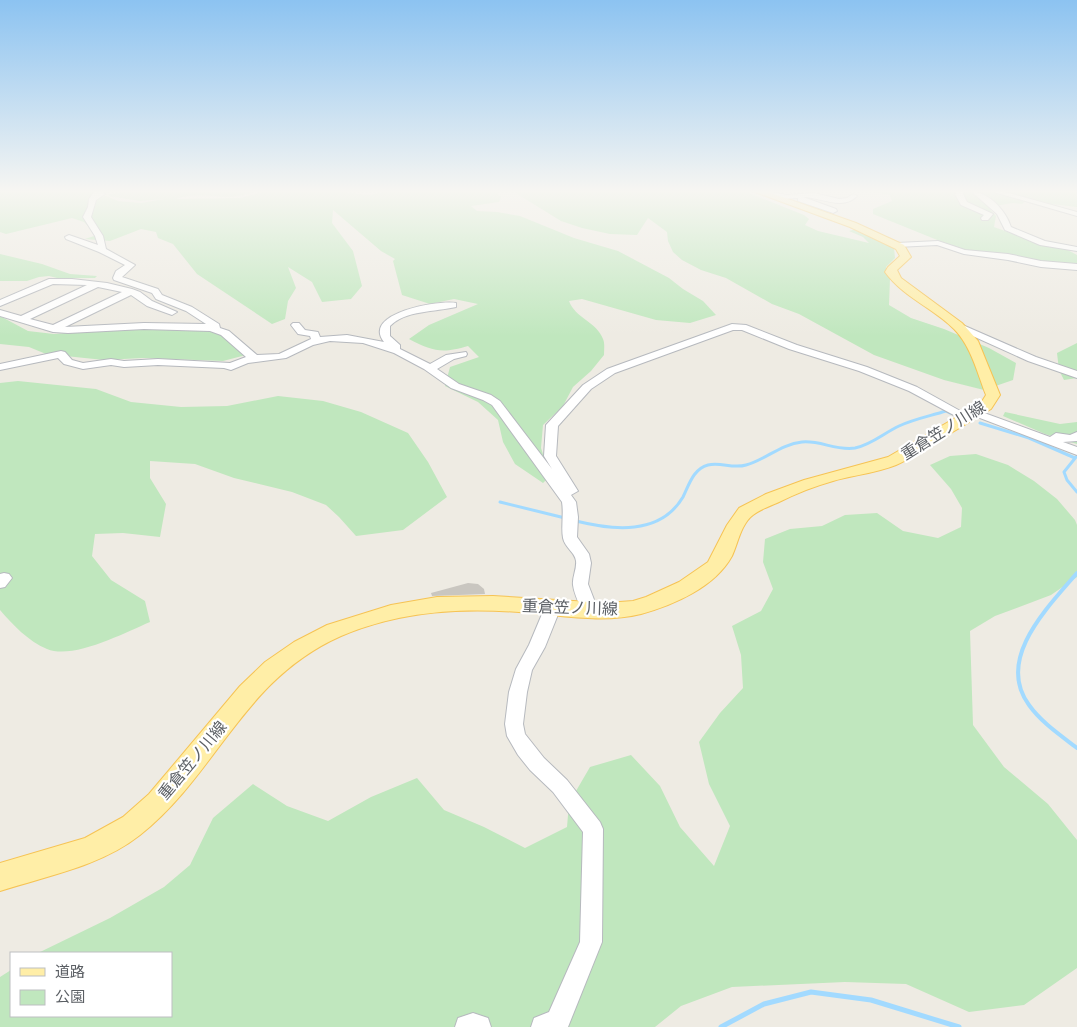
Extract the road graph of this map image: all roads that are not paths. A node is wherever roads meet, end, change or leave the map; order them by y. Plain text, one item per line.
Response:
1 (76, 240) edge
2 (101, 240) edge
3 (886, 240) edge
4 (1037, 240) edge
5 (897, 245) junction
6 (1077, 249) edge
7 (102, 250) junction
8 (1077, 267) edge
9 (98, 284) junction
10 (0, 292) edge
11 (129, 292) junction
12 (19, 295) junction
13 (0, 303) edge
14 (453, 305) dead end
15 (0, 313) edge
16 (21, 320) junction
17 (296, 325) dead end
18 (199, 326) junction
19 (958, 326) junction
20 (53, 329) junction
21 (221, 330) junction
22 (317, 341) junction
23 (402, 353) junction
24 (462, 354) dead end
25 (253, 357) junction
26 (0, 367) edge
27 (429, 369) junction
28 (1077, 375) edge
29 (972, 416) junction
30 (1077, 436) edge
31 (1075, 450) edge
32 (569, 502) junction
33 (553, 607) junction
34 (590, 610) junction
35 (0, 877) edge
36 (467, 1027) edge
37 (480, 1027) edge
38 (543, 1027) edge

1 - 7 street
2 - 7 street
3 - 5 main road
4 - 6 street
5 - 8 street
5 - 19 main road, 重倉笠ノ川線
7 - 21 street
9 - 11 street
9 - 12 street
9 - 16 street
10 - 12 street
11 - 18 street
11 - 20 street
12 - 13 street
14 - 23 street
15 - 16 street
16 - 20 street
17 - 22 street
18 - 20 street
18 - 21 street
19 - 28 street
19 - 29 main road, 重倉笠ノ川線
21 - 25 street
22 - 23 street
22 - 25 street
23 - 27 street
24 - 27 street
25 - 26 street
27 - 32 street
29 - 30 street
29 - 31 street
29 - 32 street
29 - 34 main road, 重倉笠ノ川線
32 - 34 street
33 - 34 main road, 重倉笠ノ川線
33 - 35 main road, 重倉笠ノ川線
33 - 38 street
36 - 37 street

